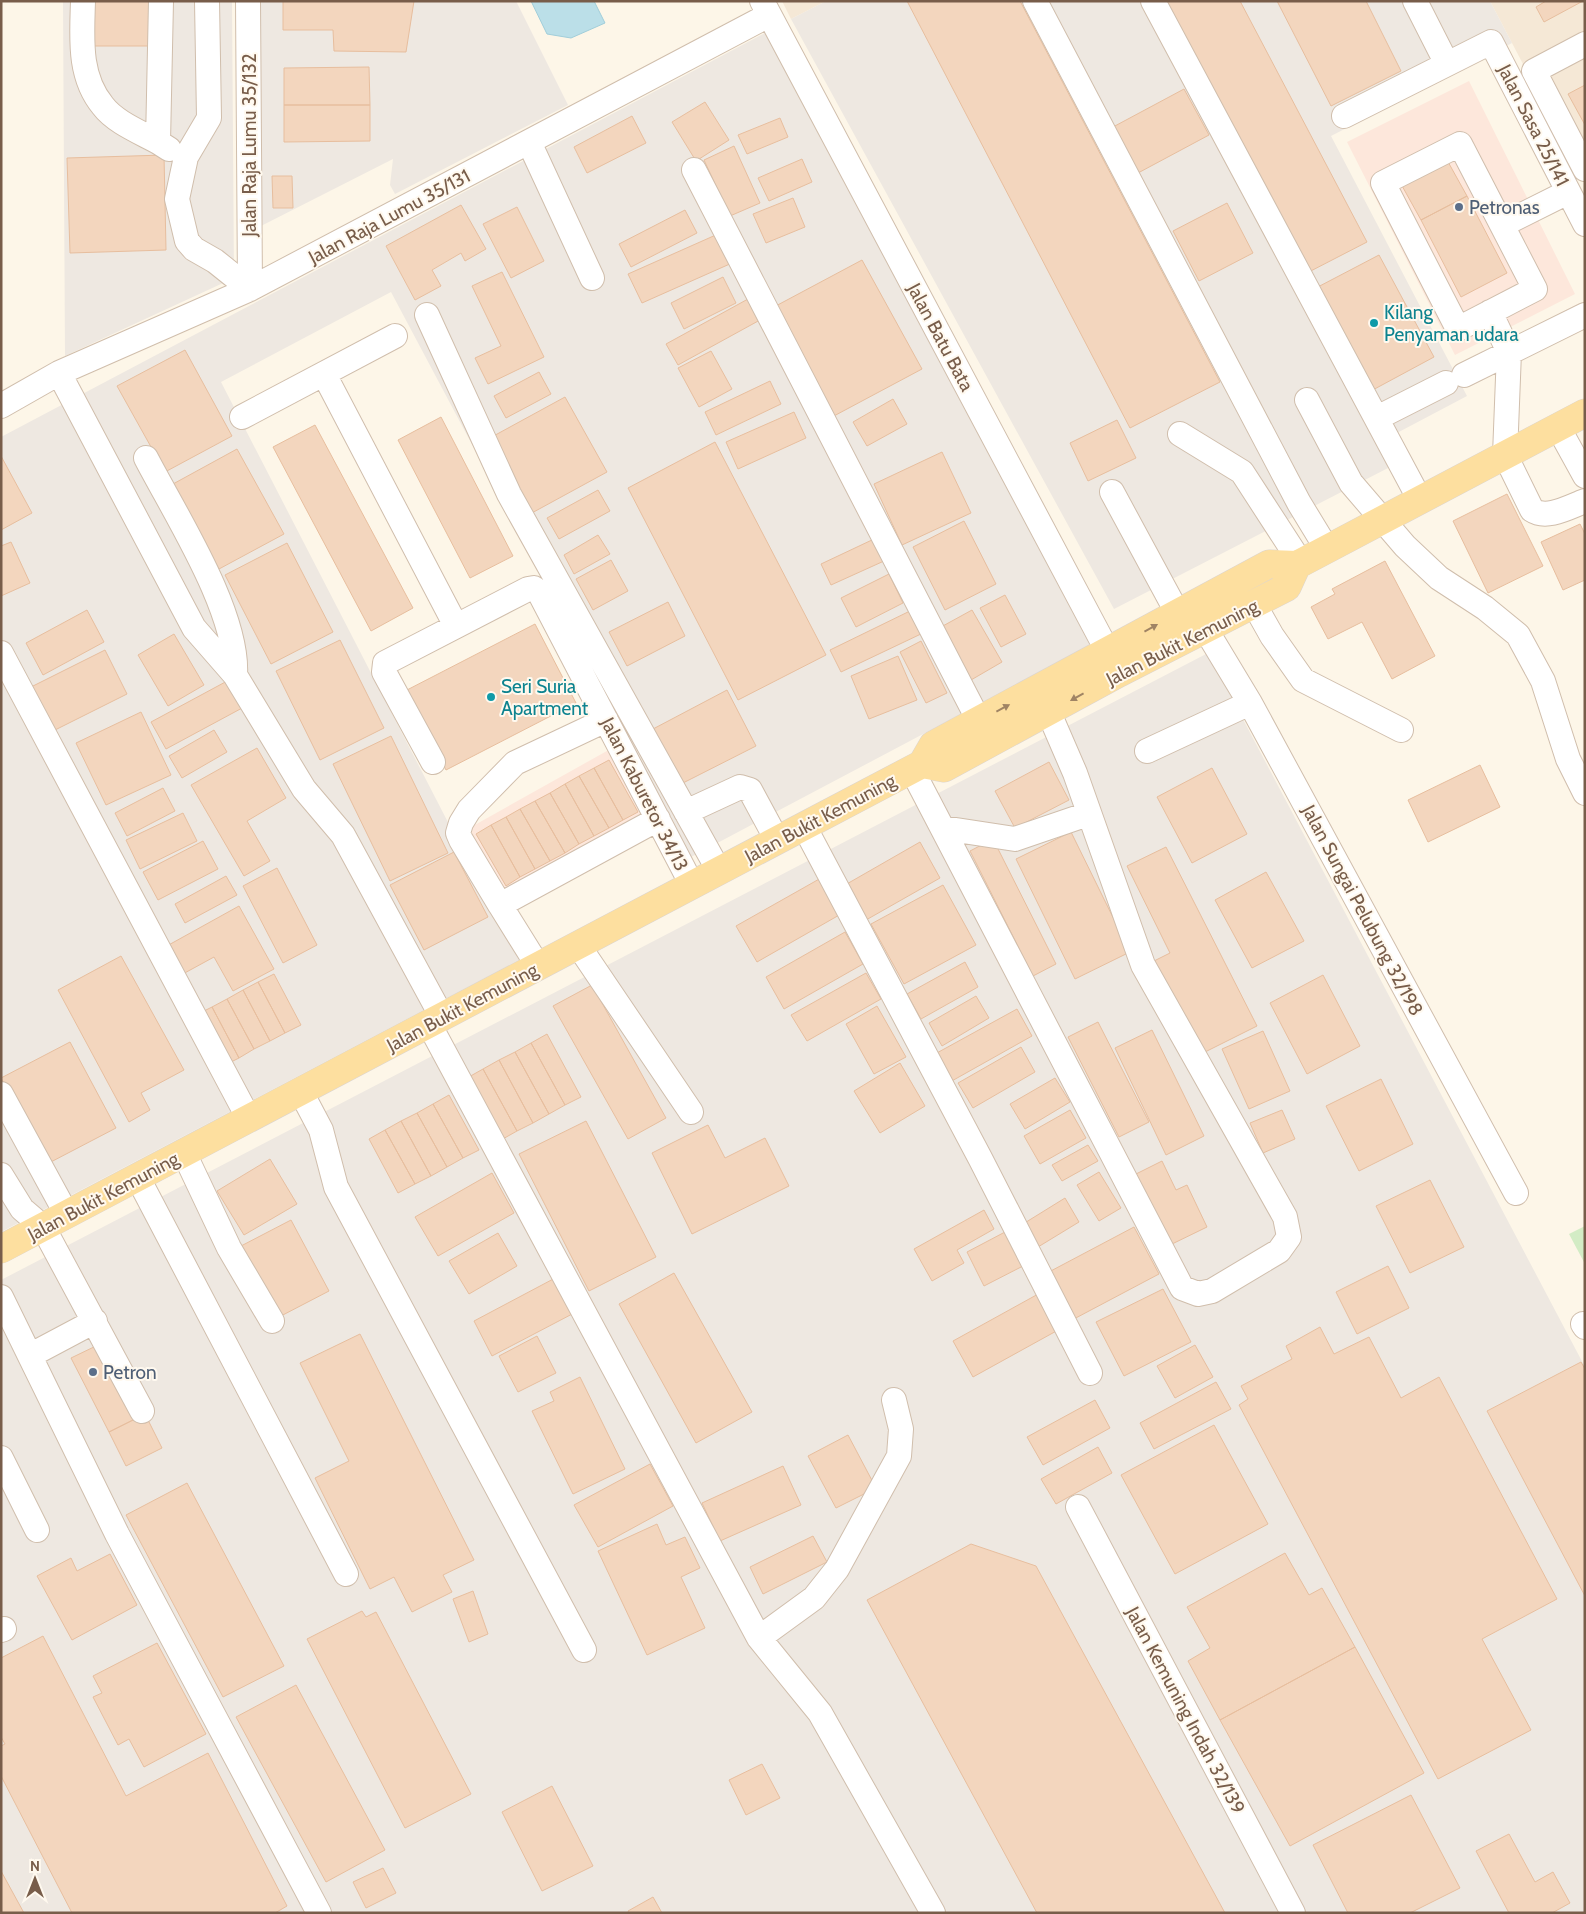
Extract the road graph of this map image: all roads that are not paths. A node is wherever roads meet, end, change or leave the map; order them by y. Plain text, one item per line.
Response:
1 (83, 1) edge
2 (161, 1) edge
3 (207, 1) edge
4 (248, 1) edge
5 (1035, 1) edge
6 (1153, 1) edge
7 (1415, 1) edge
8 (766, 8) edge
9 (1585, 44) edge
10 (1447, 64) junction
11 (1344, 116) dead end
12 (158, 142) junction
13 (529, 142) junction
14 (1579, 144) edge
15 (186, 156) junction
16 (1585, 169) edge
17 (694, 170) dead end
18 (1568, 192) junction
19 (1585, 224) edge
20 (1502, 225) junction
21 (592, 278) dead end
22 (250, 289) junction
23 (1490, 312) junction
24 (427, 315) dead end
25 (1585, 315) edge
26 (395, 336) dead end
27 (1509, 352) junction
28 (59, 373) junction
29 (324, 374) junction
30 (1307, 400) dead end
31 (2, 403) edge
32 (1585, 413) edge
33 (242, 417) dead end
34 (1377, 418) junction
35 (1558, 427) junction
36 (1180, 434) dead end
37 (1504, 455) junction
38 (146, 458) dead end
39 (1585, 476) edge
40 (1112, 492) dead end
41 (1420, 500) junction
42 (1585, 501) edge
43 (1382, 520) junction
44 (1327, 549) junction
45 (1299, 564) junction
46 (1254, 604) junction
47 (1178, 614) junction
48 (456, 626) junction
49 (1206, 630) junction
50 (1, 653) edge
51 (1114, 662) junction
52 (235, 675) junction
53 (1250, 703) junction
54 (1049, 713) junction
55 (606, 720) junction
56 (979, 721) junction
57 (1401, 730) dead end
58 (1147, 751) dead end
59 (433, 762) dead end
60 (917, 767) junction
61 (1585, 793) edge
62 (686, 812) junction
63 (1088, 814) junction
64 (658, 819) junction
65 (804, 826) junction
66 (943, 828) junction
67 (777, 840) junction
68 (719, 871) junction
69 (692, 885) junction
70 (500, 905) junction
71 (578, 945) junction
72 (538, 966) junction
73 (435, 1021) junction
74 (301, 1092) junction
75 (1, 1094) edge
76 (691, 1112) dead end
77 (249, 1119) junction
78 (184, 1153) junction
79 (1, 1174) edge
80 (138, 1178) junction
81 (1516, 1193) dead end
82 (67, 1215) junction
83 (43, 1227) junction
84 (1, 1250) edge
85 (1, 1297) edge
86 (95, 1321) junction
87 (272, 1321) dead end
88 (32, 1355) junction
89 (1090, 1373) dead end
90 (894, 1400) dead end
91 (142, 1411) dead end
92 (1, 1458) edge
93 (1078, 1508) dead end
94 (37, 1530) dead end
95 (346, 1574) dead end
96 (760, 1638) junction
97 (584, 1650) dead end
98 (318, 1913) edge
99 (933, 1913) edge
100 (1293, 1913) edge

1 - 12 street
2 - 12 street
3 - 15 street
4 - 22 street, Jalan Raja Lumu 35/132
5 - 44 street
6 - 34 street
7 - 10 street
8 - 13 street, Jalan Raja Lumu 35/131
8 - 51 street, Jalan Batu Bata
9 - 14 street
10 - 11 street
10 - 18 street, Jalan Sasa 25/141
12 - 15 street
13 - 21 street
13 - 22 street, Jalan Raja Lumu 35/131
14 - 16 street
15 - 22 street
17 - 56 street
18 - 19 street, Jalan Sasa 25/141
18 - 20 street
20 - 23 street
20 - 23 street
22 - 28 street, Jalan Raja Lumu 35/131
23 - 27 street
24 - 62 street
25 - 27 street
26 - 29 street
27 - 34 street
27 - 37 street
28 - 31 street, Jalan Raja Lumu 35/131
28 - 52 street
29 - 33 street
29 - 48 street
30 - 43 street
32 - 35 main road, Jalan Bukit Kemuning
34 - 41 street
35 - 37 main road, Jalan Bukit Kemuning
35 - 39 street
36 - 45 street
37 - 41 main road, Jalan Bukit Kemuning
37 - 42 street
38 - 52 street
40 - 47 street
41 - 43 main road, Jalan Bukit Kemuning
43 - 44 main road, Jalan Bukit Kemuning
43 - 61 street
44 - 45 main road, Jalan Bukit Kemuning
45 - 46 main road, Jalan Bukit Kemuning
45 - 47 main road, Jalan Bukit Kemuning
46 - 49 main road, Jalan Bukit Kemuning
46 - 57 street
51 -> 47 main road, Jalan Bukit Kemuning
48 - 55 street, Jalan Kaburetor 34/13
48 - 59 street, Jalan Kaburetor 34/13
49 - 51 main road, Jalan Bukit Kemuning
49 - 53 street, Jalan Sungai Pelubung 32/198
50 - 77 street
51 -> 54 main road, Jalan Bukit Kemuning
56 -> 51 main road, Jalan Bukit Kemuning
52 - 73 street
53 - 58 street
53 - 81 street, Jalan Sungai Pelubung 32/198
54 - 60 main road, Jalan Bukit Kemuning
54 - 63 street
55 - 64 street, Jalan Kaburetor 34/13
55 - 70 street
56 - 60 main road, Jalan Bukit Kemuning
60 - 65 main road, Jalan Bukit Kemuning
60 - 66 street
62 - 67 street
62 - 68 street
63 - 66 street
63 - 66 street
64 - 69 street, Jalan Kaburetor 34/13
64 - 70 street
65 - 67 main road, Jalan Bukit Kemuning
65 - 89 street
67 - 68 main road, Jalan Bukit Kemuning
68 - 69 main road, Jalan Bukit Kemuning
69 - 71 main road, Jalan Bukit Kemuning
70 - 72 street
71 - 72 main road, Jalan Bukit Kemuning
71 - 76 street
72 - 73 main road, Jalan Bukit Kemuning
73 - 74 main road, Jalan Bukit Kemuning
73 - 96 street
74 - 77 main road, Jalan Bukit Kemuning
74 - 97 street
75 - 82 street
77 - 78 main road, Jalan Bukit Kemuning
78 - 80 main road, Jalan Bukit Kemuning
78 - 87 street
79 - 83 street
80 - 82 main road, Jalan Bukit Kemuning
80 - 95 street
82 - 83 main road, Jalan Bukit Kemuning
83 - 84 main road, Jalan Bukit Kemuning
83 - 86 street
85 - 88 street
86 - 88 street
86 - 91 street
88 - 98 street
90 - 96 street
92 - 94 street
93 - 100 street, Jalan Kemuning Indah 32/139
96 - 99 street

